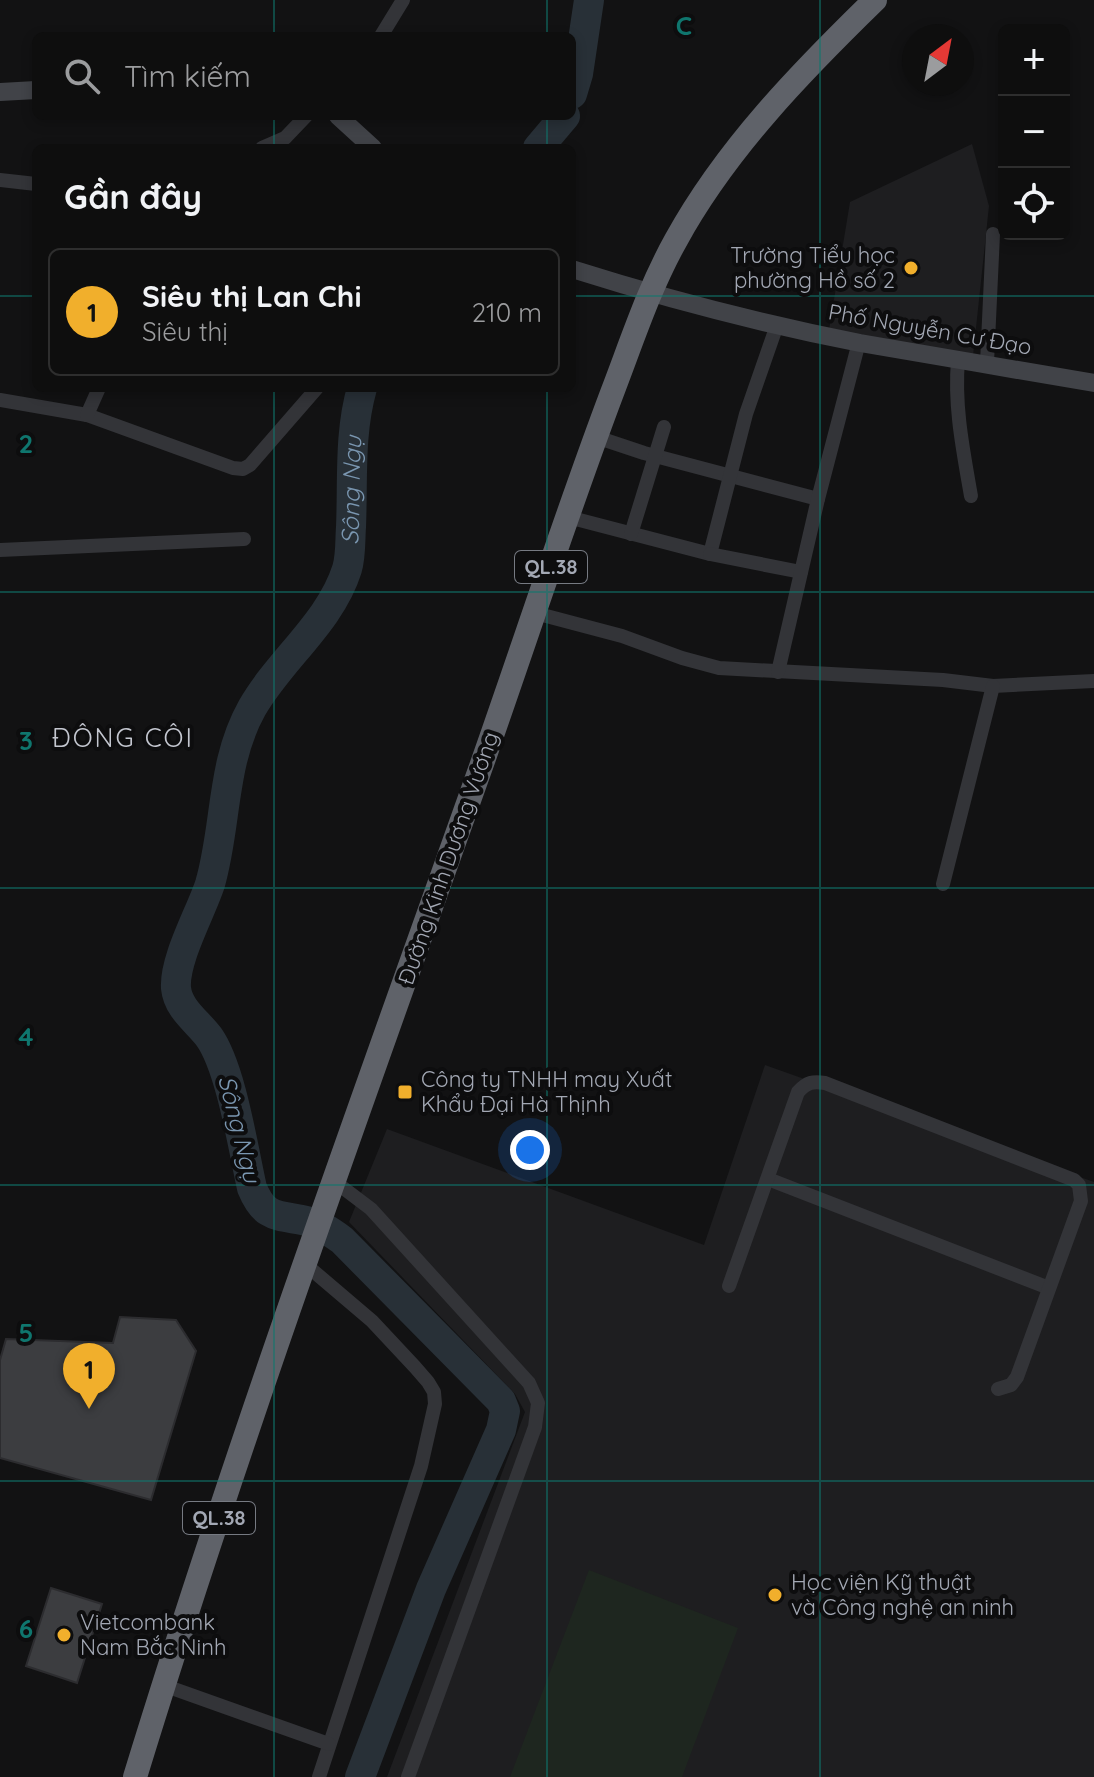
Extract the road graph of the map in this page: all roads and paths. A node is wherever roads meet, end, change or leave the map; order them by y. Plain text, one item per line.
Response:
1 (403, 0) edge
2 (875, 0) edge
3 (383, 32) edge
4 (32, 90) edge
5 (0, 92) edge
6 (302, 120) edge
7 (342, 120) edge
8 (271, 144) edge
9 (369, 144) edge
10 (0, 180) edge
11 (32, 184) edge
12 (993, 234) dead end
13 (576, 270) edge
14 (650, 294) junction
15 (777, 325) junction
16 (859, 342) junction
17 (958, 360) junction
18 (987, 363) junction
19 (1094, 383) edge
20 (97, 392) edge
21 (314, 392) edge
22 (0, 400) edge
23 (87, 415) junction
24 (664, 427) dead end
25 (596, 437) junction
26 (655, 456) junction
27 (730, 475) junction
28 (971, 496) dead end
29 (818, 499) junction
30 (568, 517) junction
31 (631, 534) junction
32 (244, 539) dead end
33 (0, 550) edge
34 (710, 554) junction
35 (801, 572) junction
36 (535, 613) junction
37 (778, 672) junction
38 (1094, 681) edge
39 (993, 686) junction
40 (943, 884) dead end
41 (768, 1179) junction
42 (332, 1186) junction
43 (306, 1262) junction
44 (729, 1286) dead end
45 (1049, 1288) junction
46 (998, 1389) dead end
47 (163, 1685) junction
48 (329, 1744) junction
49 (135, 1777) edge
50 (319, 1777) edge
51 (408, 1777) edge

1 - 3 street
2 - 14 highway, Đường Kinh Dương Vương / QL.38
4 - 5 street
6 - 8 street
7 - 9 street
10 - 11 street
12 - 18 street
13 - 14 street, Phố Nguyễn Cư Đạo
14 - 15 street, Phố Nguyễn Cư Đạo
14 - 25 highway, Đường Kinh Dương Vương / QL.38
15 - 16 street, Phố Nguyễn Cư Đạo
15 - 27 street
16 - 17 street, Phố Nguyễn Cư Đạo
16 - 29 street
17 - 18 street, Phố Nguyễn Cư Đạo
17 - 28 street
18 - 19 street, Phố Nguyễn Cư Đạo
20 - 23 street
21 - 23 street
22 - 23 street
24 - 26 street
25 - 26 street
25 - 30 highway, Đường Kinh Dương Vương / QL.38
26 - 27 street
26 - 31 street
27 - 29 street
27 - 34 street
29 - 35 street
30 - 31 street
30 - 36 highway, Đường Kinh Dương Vương / QL.38
31 - 34 street
32 - 33 street
34 - 35 street
35 - 37 street
36 - 37 street
36 - 42 highway, Đường Kinh Dương Vương / QL.38
37 - 39 street
38 - 39 street
39 - 40 street
41 - 44 street
41 - 45 street
41 - 45 street
42 - 43 highway, Đường Kinh Dương Vương / QL.38
42 - 51 street
43 - 47 highway, Đường Kinh Dương Vương / QL.38
43 - 48 street
45 - 46 street
47 - 48 street
47 - 49 highway, Đường Kinh Dương Vương / QL.38
48 - 50 street

